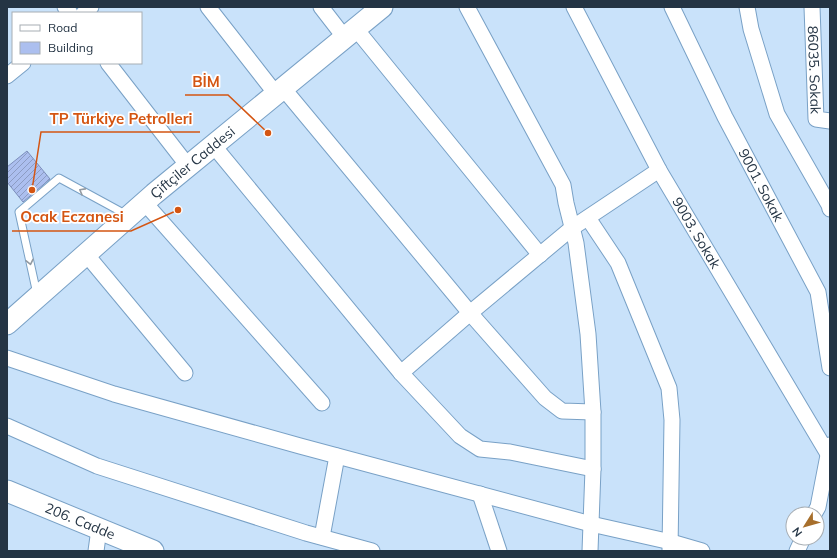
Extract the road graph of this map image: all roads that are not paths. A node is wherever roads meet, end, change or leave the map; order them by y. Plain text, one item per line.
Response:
1 (208, 7) edge
2 (321, 7) edge
3 (382, 7) edge
4 (467, 7) edge
5 (574, 7) edge
6 (672, 7) edge
7 (747, 7) edge
8 (812, 7) edge
9 (350, 33) junction
10 (22, 64) edge
11 (109, 64) edge
12 (7, 76) edge
13 (279, 91) junction
14 (830, 121) edge
15 (213, 145) junction
16 (188, 166) junction
17 (659, 170) junction
18 (144, 202) junction
19 (830, 209) edge
20 (129, 216) junction
21 (588, 218) junction
22 (572, 228) junction
23 (86, 254) junction
24 (540, 255) junction
25 (37, 297) junction
26 (470, 313) junction
27 (7, 324) edge
28 (7, 358) edge
29 (830, 368) edge
30 (185, 373) dead end
31 (401, 373) junction
32 (322, 403) dead end
33 (593, 412) junction
34 (7, 426) edge
35 (829, 449) edge
36 (337, 456) junction
37 (593, 469) junction
38 (7, 491) edge
39 (480, 494) junction
40 (822, 506) edge
41 (591, 524) junction
42 (99, 529) junction
43 (322, 537) junction
44 (670, 546) edge
45 (96, 551) edge
46 (153, 551) edge
47 (372, 551) edge
48 (499, 551) edge
49 (590, 551) edge
50 (702, 551) edge

1 - 13 street
2 - 9 street
3 - 9 street, Çiftçiler Caddesi
4 - 22 street
5 - 17 street, 9003. Sokak
6 - 29 street, 9001. Sokak
7 - 19 street
8 - 14 street, 86035. Sokak
9 - 13 street, Çiftçiler Caddesi
9 - 24 street
10 - 12 street
11 - 16 street
13 - 15 street, Çiftçiler Caddesi
13 - 26 street
15 - 16 street, Çiftçiler Caddesi
15 - 31 street
16 - 18 street, Çiftçiler Caddesi
17 - 21 street
17 - 35 street, 9003. Sokak
18 - 20 street, Çiftçiler Caddesi
18 - 32 street
20 - 23 street, Çiftçiler Caddesi
20 -> 25 lane
21 - 22 street
21 - 44 street
22 - 24 street
22 - 33 street
23 - 25 street, Çiftçiler Caddesi
23 - 30 street
24 - 26 street
25 - 27 street, Çiftçiler Caddesi
26 - 31 street
26 - 33 street
28 - 36 street
31 - 37 street
33 - 37 street
34 - 43 street
35 - 40 street
36 - 39 street
36 - 43 street
37 - 41 street
38 - 42 street, 206. Cadde
39 - 41 street
39 - 48 street
41 - 44 street
41 - 49 street
42 - 45 street
42 - 46 street, 206. Cadde
43 - 47 street
44 - 50 street

